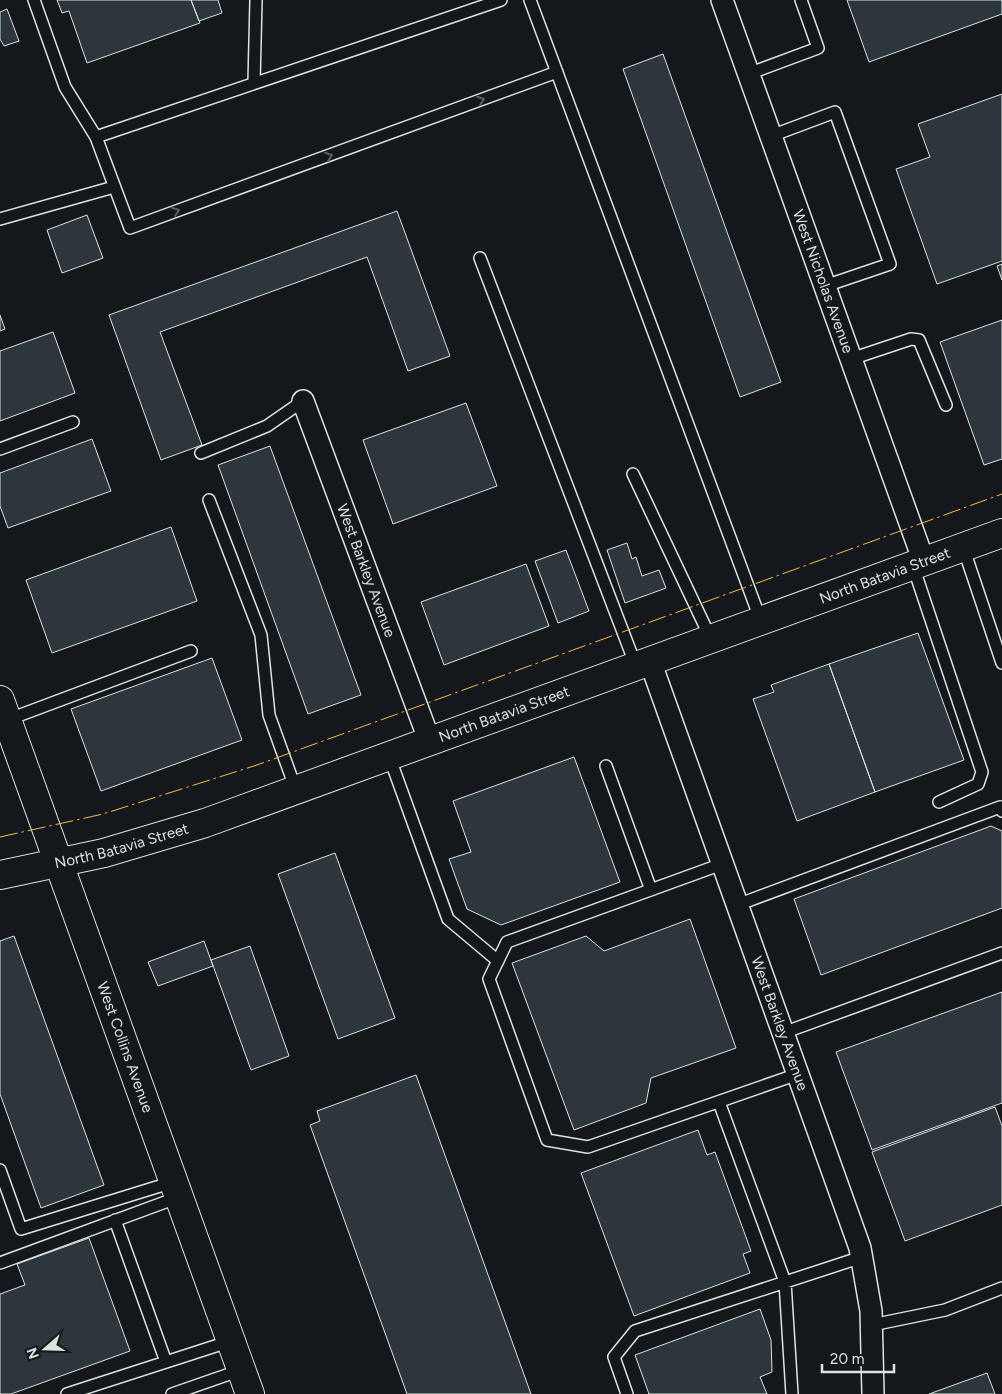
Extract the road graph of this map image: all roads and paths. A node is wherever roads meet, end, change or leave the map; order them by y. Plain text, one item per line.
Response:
1 (34, 0) edge
2 (256, 0) edge
3 (501, 0) edge
4 (530, 0) edge
5 (722, 0) edge
6 (801, 0) edge
7 (557, 72) junction
8 (748, 74) junction
9 (254, 83) junction
10 (771, 136) junction
11 (96, 137) junction
12 (114, 187) junction
13 (0, 219) edge
14 (480, 258) dead end
15 (825, 286) junction
16 (851, 360) junction
17 (303, 401) joint
18 (946, 405) dead end
19 (73, 422) dead end
20 (0, 449) edge
21 (201, 453) dead end
22 (632, 474) dead end
23 (209, 500) dead end
24 (1002, 533) edge
25 (964, 547) junction
26 (918, 564) junction
27 (762, 621) junction
28 (711, 639) junction
29 (191, 650) dead end
30 (1002, 663) edge
31 (643, 664) junction
32 (4, 710) edge
33 (430, 742) junction
34 (389, 756) junction
35 (606, 766) dead end
36 (296, 790) junction
37 (938, 802) dead end
38 (1002, 812) edge
39 (58, 863) junction
40 (722, 864) junction
41 (0, 875) edge
42 (652, 890) junction
43 (737, 905) junction
44 (1002, 953) edge
45 (498, 961) junction
46 (783, 1033) junction
47 (798, 1074) junction
48 (719, 1102) junction
49 (0, 1170) edge
50 (176, 1189) junction
51 (115, 1220) junction
52 (862, 1257) junction
53 (0, 1263) edge
54 (785, 1282) junction
55 (1002, 1288) edge
56 (872, 1325) junction
57 (231, 1341) junction
58 (166, 1362) junction
59 (245, 1382) edge
60 (67, 1394) edge
61 (173, 1394) edge
62 (628, 1394) edge
63 (792, 1394) edge
64 (873, 1394) edge

1 - 11 lane
2 - 9 lane
3 - 9 lane
4 - 7 lane
5 - 8 street, West Nicholas Avenue
6 - 8 lane
12 -> 7 lane
7 - 27 lane
8 - 10 street, West Nicholas Avenue
9 - 11 lane
10 - 15 street, West Nicholas Avenue
10 - 15 lane
11 - 12 lane
12 - 13 lane
14 - 31 lane
15 - 16 street, West Nicholas Avenue
16 - 18 lane
16 - 26 street, West Nicholas Avenue
17 - 21 lane
17 - 33 street, West Barkley Avenue
19 - 20 lane
22 - 28 lane
23 - 36 lane
24 - 25 street, North Batavia Street
25 - 26 street, North Batavia Street
25 - 30 lane
26 - 27 street, North Batavia Street
26 - 37 lane
27 - 28 street, North Batavia Street
28 - 31 street, North Batavia Street
29 - 32 lane
31 - 33 street, North Batavia Street
31 - 40 street, West Barkley Avenue
32 - 39 street, West Collins Avenue
33 - 34 street, North Batavia Street
34 - 36 street, North Batavia Street
34 - 45 lane
35 - 42 lane
36 - 39 street, North Batavia Street
38 - 43 lane
39 - 41 street, North Batavia Street
39 - 50 street, West Collins Avenue
40 - 42 lane
40 - 43 street, West Barkley Avenue
42 - 45 lane
43 - 46 street, West Barkley Avenue
44 - 46 lane
45 - 48 lane
46 - 47 street, West Barkley Avenue
47 - 48 lane
47 - 52 street, West Barkley Avenue
48 - 54 lane
49 - 50 lane
50 - 51 lane
50 - 57 street, West Collins Avenue
51 - 53 lane
51 - 58 lane
52 - 54 lane
52 - 56 street, West Barkley Avenue
54 - 62 lane
54 - 63 lane
55 - 56 lane
56 - 64 street, West Barkley Avenue
57 - 58 lane
57 - 59 street, West Collins Avenue
58 - 60 lane
59 - 61 lane

